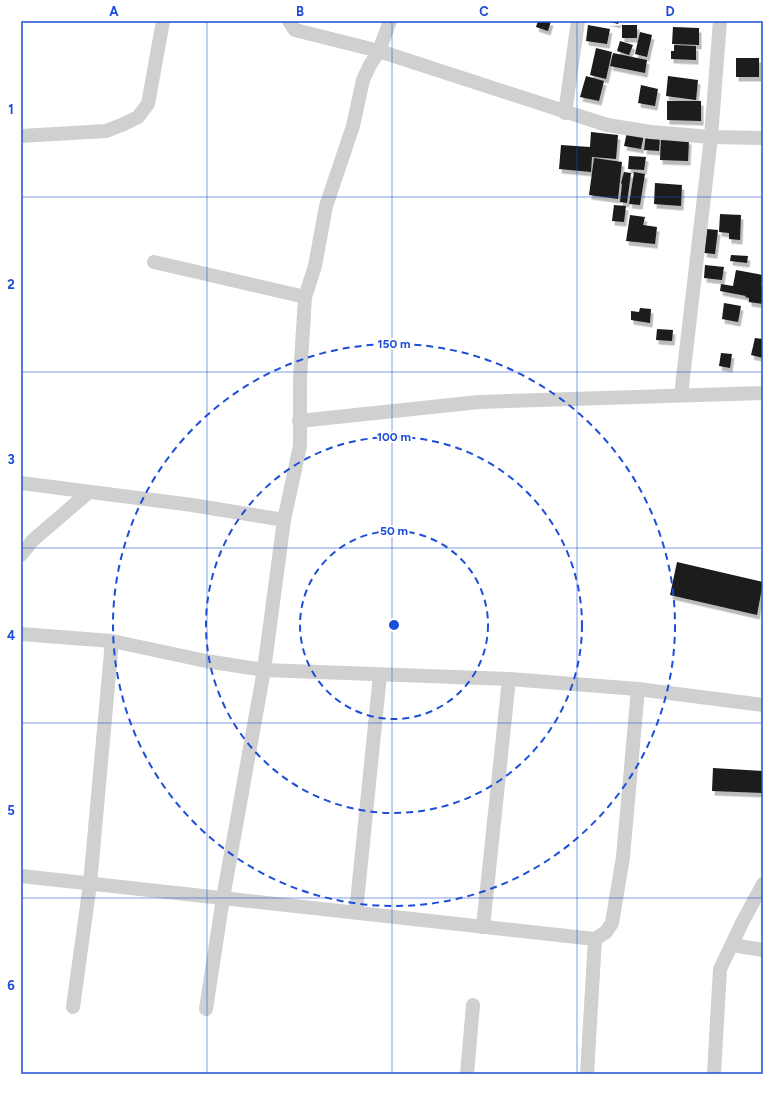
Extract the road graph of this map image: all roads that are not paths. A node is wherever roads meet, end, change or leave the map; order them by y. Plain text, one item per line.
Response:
1 (163, 21) edge
2 (289, 21) edge
3 (390, 21) edge
4 (578, 21) edge
5 (720, 21) edge
6 (379, 51) junction
7 (565, 112) junction
8 (21, 136) edge
9 (711, 137) junction
10 (763, 138) edge
11 (154, 262) dead end
12 (305, 297) junction
13 (763, 393) edge
14 (681, 395) junction
15 (299, 421) junction
16 (21, 484) edge
17 (90, 492) junction
18 (284, 520) junction
19 (21, 555) edge
20 (21, 634) edge
21 (112, 642) junction
22 (264, 670) junction
23 (380, 675) junction
24 (509, 679) junction
25 (638, 689) junction
26 (763, 705) edge
27 (21, 876) edge
28 (90, 884) junction
29 (763, 884) edge
30 (223, 898) junction
31 (356, 912) junction
32 (483, 927) junction
33 (595, 939) junction
34 (732, 945) junction
35 (763, 950) edge
36 (473, 1005) dead end
37 (73, 1007) dead end
38 (206, 1009) dead end
39 (467, 1074) edge
40 (587, 1074) edge
41 (714, 1074) edge

1 - 8 street
2 - 6 street
3 - 6 street
4 - 7 street
5 - 9 street
6 - 7 street
6 - 12 street
7 - 9 street
9 - 10 street
9 - 14 street
11 - 12 street
12 - 15 street
13 - 14 street
14 - 15 street
15 - 18 street
16 - 17 street
17 - 18 street
17 - 19 street
18 - 22 street
20 - 21 street
21 - 22 street
21 - 28 street
22 - 23 street
22 - 30 street
23 - 24 street
23 - 31 street
24 - 25 street
24 - 32 street
25 - 26 street
25 - 33 street
27 - 28 street
28 - 30 street
28 - 37 street
29 - 34 street
30 - 31 street
30 - 38 street
31 - 32 street
32 - 33 street
33 - 40 street
34 - 35 street
34 - 41 street
36 - 39 street

